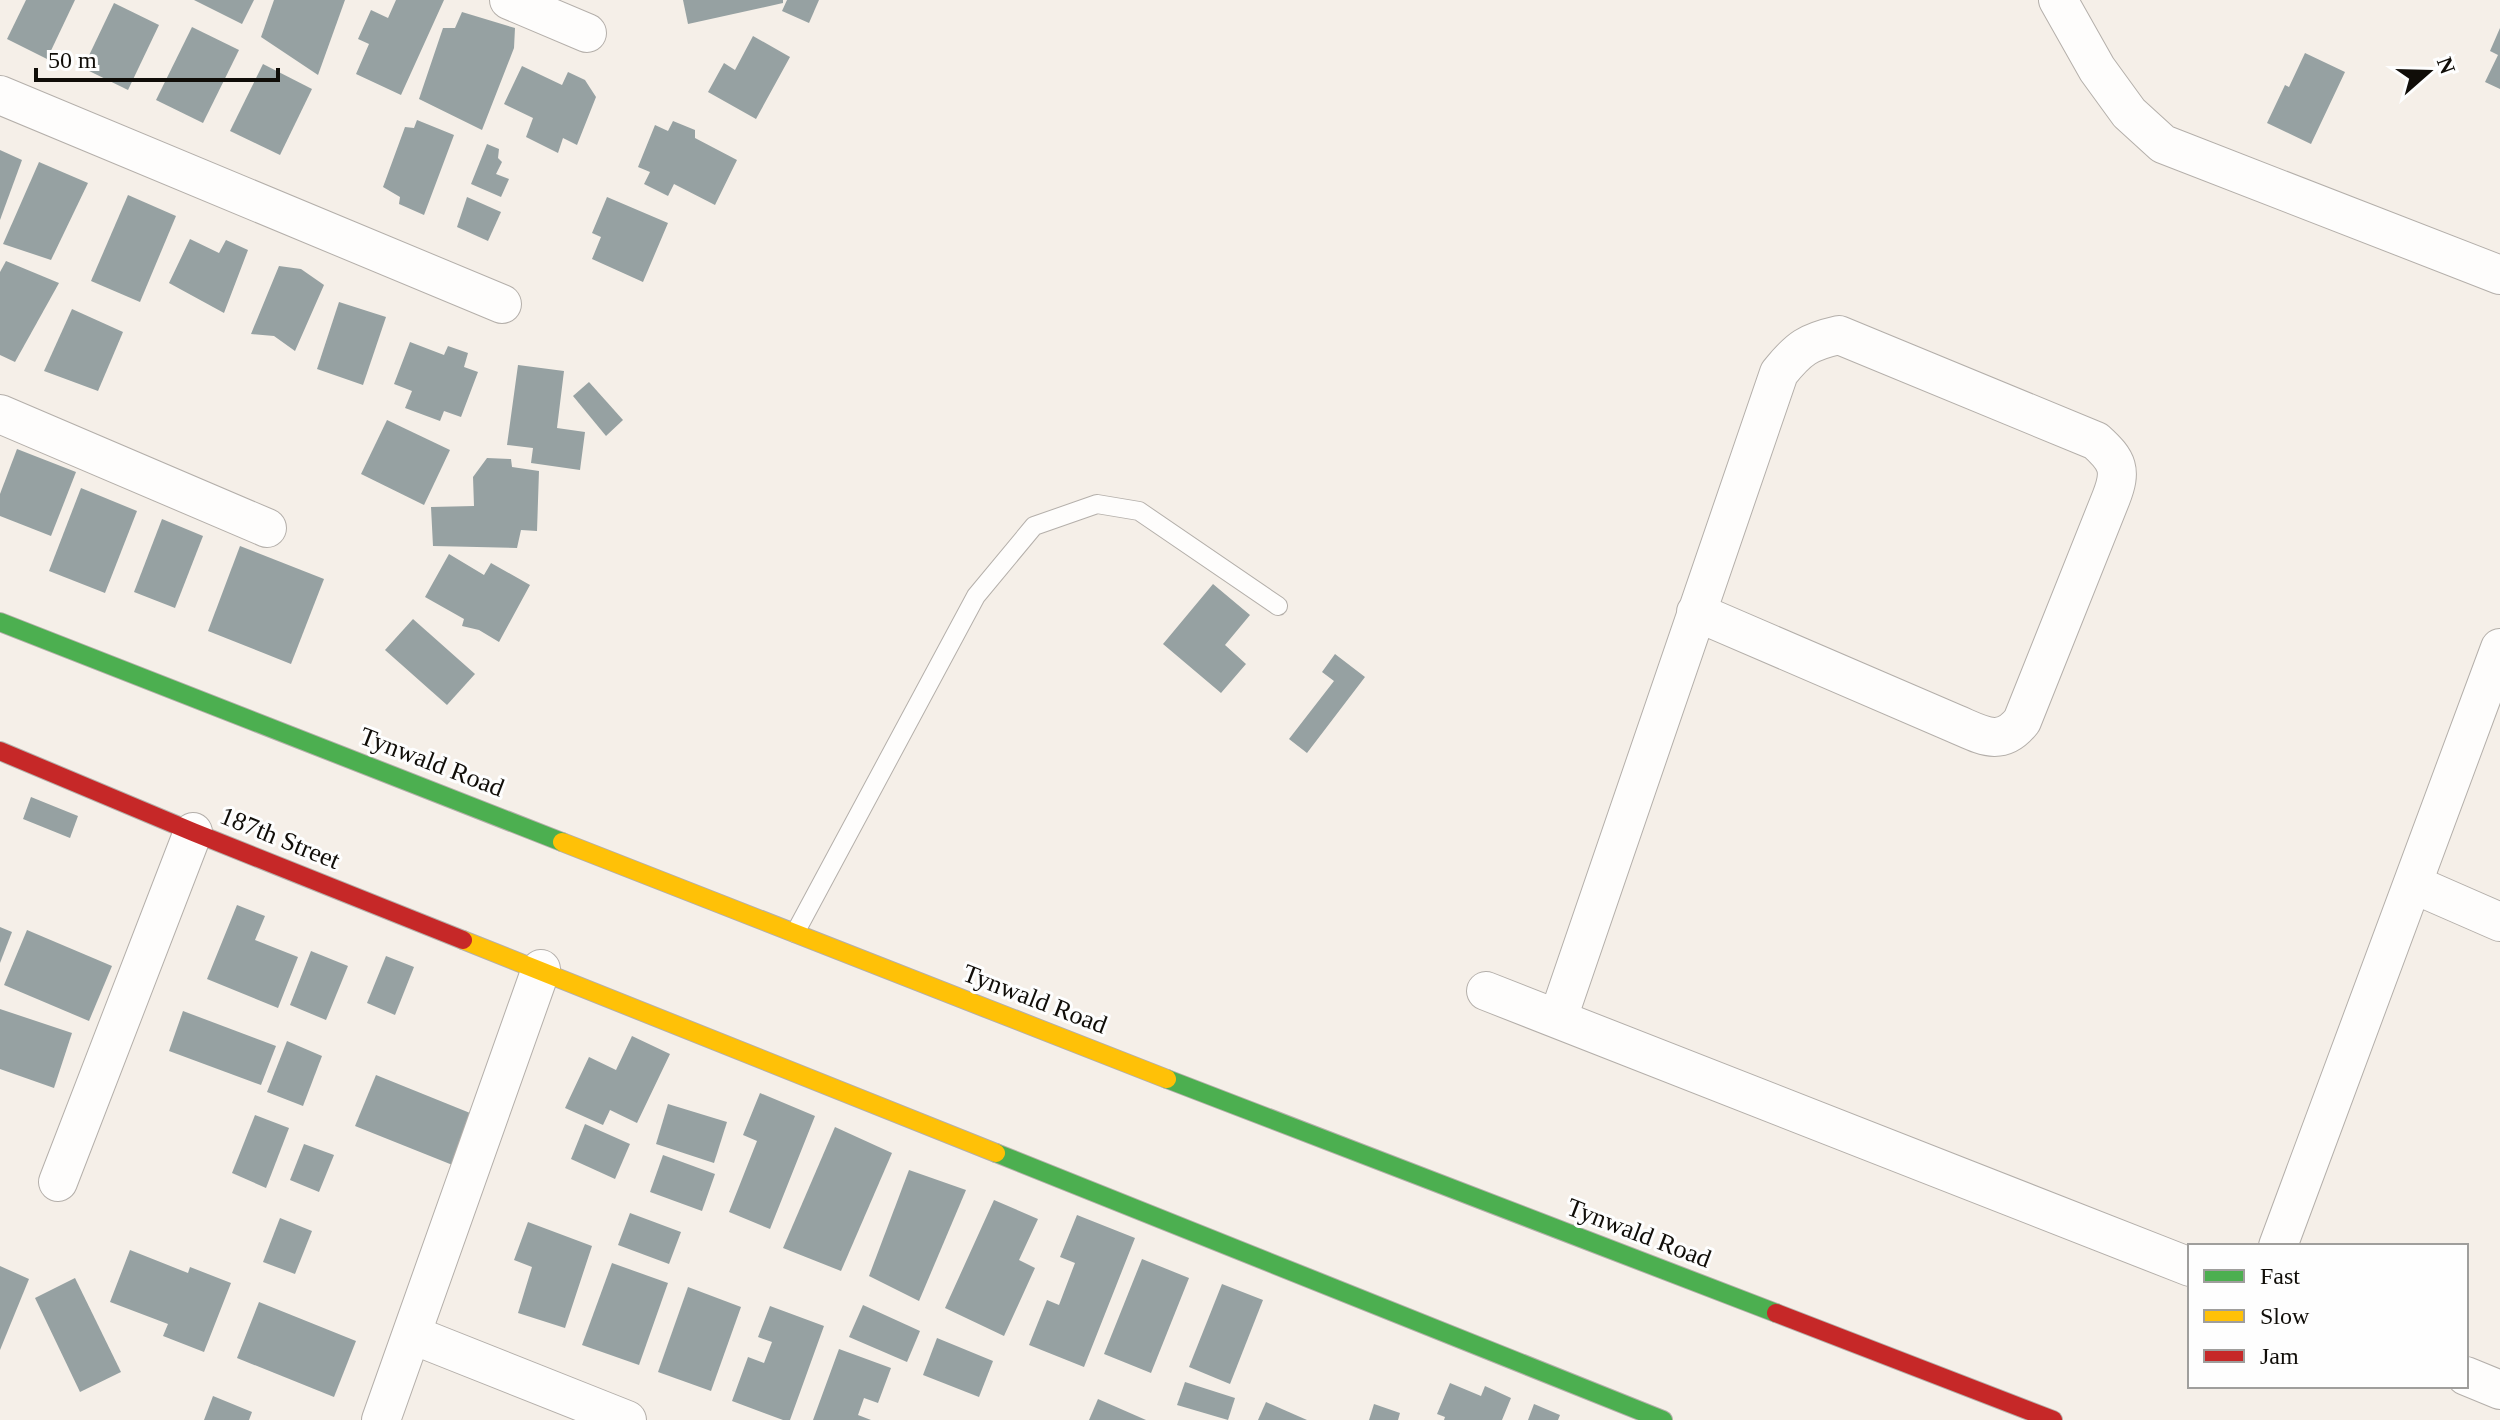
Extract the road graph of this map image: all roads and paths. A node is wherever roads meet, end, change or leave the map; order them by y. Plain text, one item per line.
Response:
1 (509, 0) edge
2 (2058, 0) edge
3 (587, 33) dead end
4 (0, 95) edge
5 (2500, 275) edge
6 (502, 304) dead end
7 (0, 414) edge
8 (267, 528) dead end
9 (1278, 606) dead end
10 (1696, 612) junction
11 (0, 622) edge
12 (2500, 648) edge
13 (0, 751) edge
14 (193, 832) junction
15 (2413, 884) junction
16 (2500, 922) edge
17 (795, 933) junction
18 (541, 969) junction
19 (1486, 991) dead end
20 (1558, 1018) junction
21 (58, 1182) dead end
22 (2279, 1244) edge
23 (2188, 1266) edge
24 (413, 1335) junction
25 (2468, 1377) edge
26 (2500, 1390) edge
27 (381, 1420) edge
28 (627, 1420) edge
29 (1663, 1420) edge
30 (2053, 1420) edge

1 - 3 street
2 - 5 street
4 - 6 street
7 - 8 street
9 - 17 lane
10 - 10 street
10 - 20 street
11 - 17 main road, Tynwald Road
12 - 15 street
13 - 14 main road, 187th Street
14 - 18 main road, 187th Street
14 - 21 street
15 - 16 street
15 - 22 street
17 - 30 main road, Tynwald Road
18 - 24 street
18 - 29 main road, 187th Street
19 - 20 street
20 - 23 street
24 - 27 street
24 - 28 street
25 - 26 street

